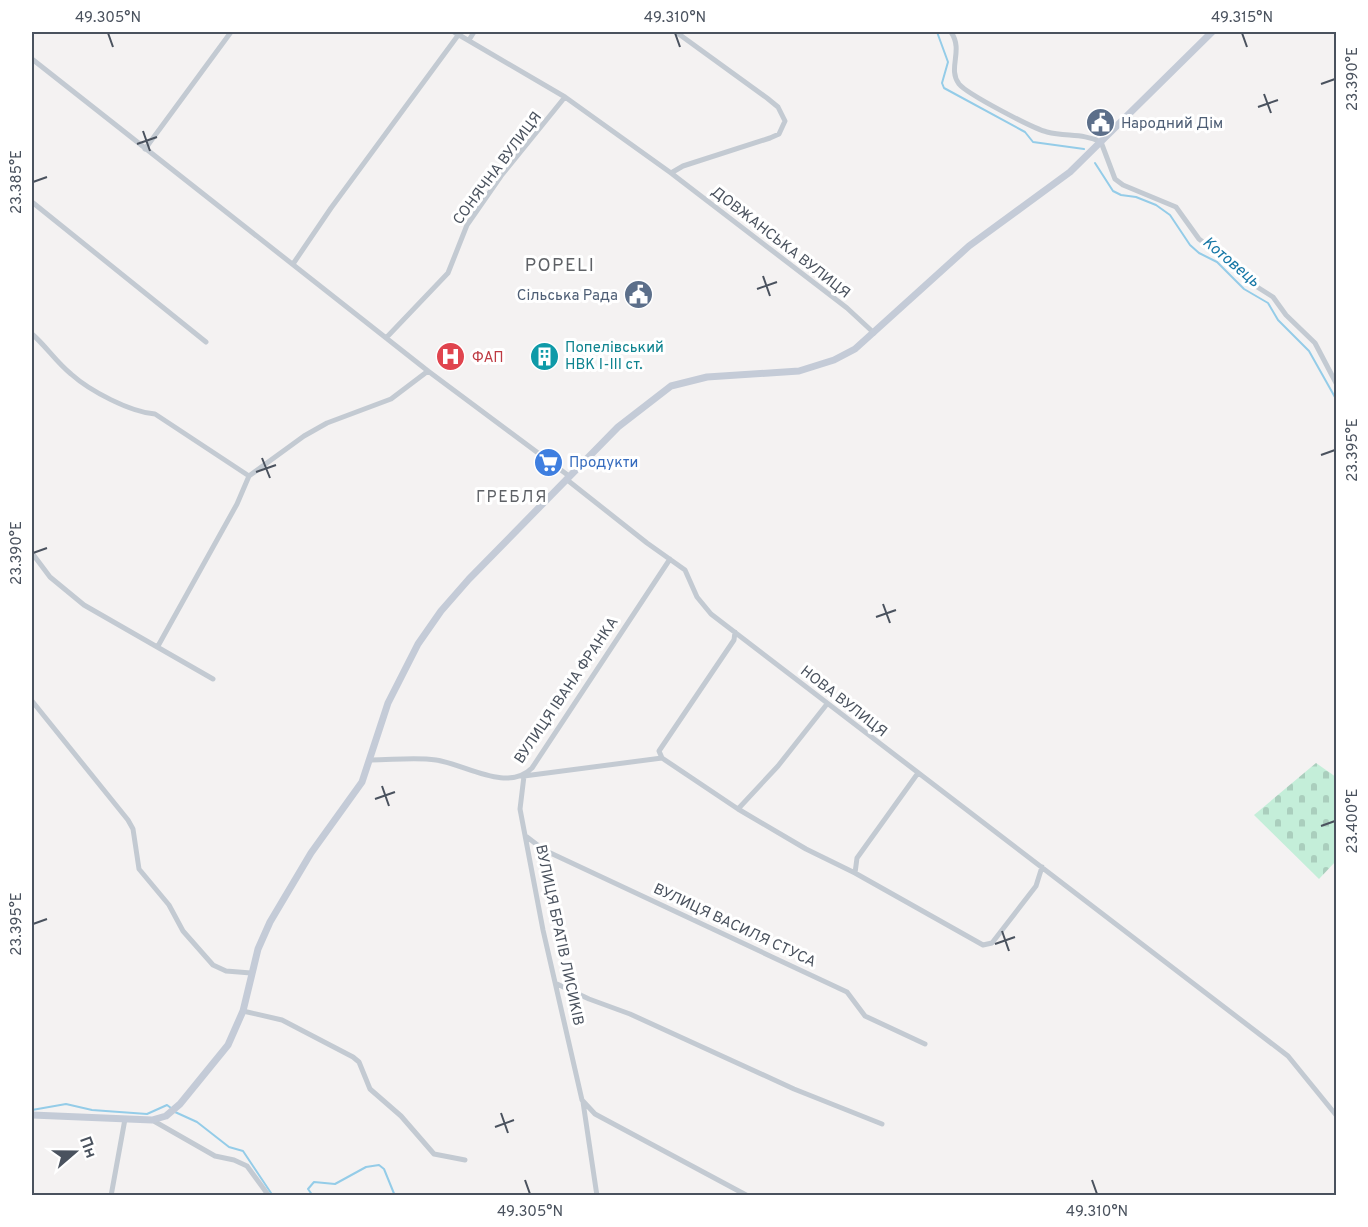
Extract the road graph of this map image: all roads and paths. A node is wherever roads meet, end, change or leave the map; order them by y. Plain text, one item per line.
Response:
1 (231, 32) edge
2 (474, 32) edge
3 (676, 32) edge
4 (951, 32) edge
5 (1212, 32) edge
6 (456, 33) edge
7 (470, 40) junction
8 (32, 59) edge
9 (565, 97) junction
10 (1101, 142) junction
11 (145, 149) junction
12 (671, 173) junction
13 (32, 202) edge
14 (293, 264) junction
15 (873, 333) junction
16 (32, 334) edge
17 (386, 338) junction
18 (206, 342) dead end
19 (429, 371) junction
20 (1336, 383) edge
21 (249, 476) junction
22 (567, 478) junction
23 (32, 553) edge
24 (670, 559) junction
25 (735, 632) junction
26 (158, 646) junction
27 (213, 679) dead end
28 (32, 701) edge
29 (827, 704) junction
30 (659, 751) junction
31 (654, 758) junction
32 (662, 758) junction
33 (371, 760) junction
34 (918, 773) junction
35 (524, 776) junction
36 (738, 809) junction
37 (527, 837) junction
38 (1042, 867) junction
39 (855, 873) junction
40 (251, 973) junction
41 (557, 984) junction
42 (243, 1011) junction
43 (925, 1044) dead end
44 (582, 1100) junction
45 (32, 1115) edge
46 (1336, 1115) edge
47 (125, 1119) junction
48 (152, 1120) junction
49 (882, 1124) dead end
50 (465, 1160) dead end
51 (111, 1196) edge
52 (269, 1196) edge
53 (597, 1196) edge
54 (748, 1196) edge

1 - 11 street
2 - 7 street
3 - 12 street
4 - 10 street
5 - 10 main road
6 - 7 street, ДОВЖАНСЬКА ВУЛИЦЯ
6 - 14 street
7 - 9 street, ДОВЖАНСЬКА ВУЛИЦЯ
8 - 11 street
9 - 12 street, ДОВЖАНСЬКА ВУЛИЦЯ
9 - 17 street, СОНЯЧНА ВУЛИЦЯ
10 - 15 main road
10 - 20 street
11 - 14 street
12 - 15 street, ДОВЖАНСЬКА ВУЛИЦЯ
13 - 18 street
14 - 17 street
15 - 22 main road
16 - 21 street
17 - 19 street
19 - 21 street
19 - 22 street
21 - 26 street
22 - 24 street, НОВА ВУЛИЦЯ
22 - 33 main road
23 - 26 street
24 - 25 street, НОВА ВУЛИЦЯ
24 - 35 street, ВУЛИЦЯ ІВАНА ФРАНКА
25 - 29 street, НОВА ВУЛИЦЯ
25 - 30 street
26 - 27 street
28 - 40 street
29 - 34 street, НОВА ВУЛИЦЯ
29 - 36 street
30 - 31 street
30 - 32 street
31 - 32 street
31 - 35 street
32 - 36 street
33 - 35 street, ВУЛИЦЯ ІВАНА ФРАНКА
33 - 40 main road
34 - 38 street, НОВА ВУЛИЦЯ
34 - 39 street
35 - 37 street, ВУЛИЦЯ БРАТІВ ЛИСИКІВ
36 - 39 street
37 - 41 street, ВУЛИЦЯ БРАТІВ ЛИСИКІВ
37 - 43 street, ВУЛИЦЯ ВАСИЛЯ СТУСА
38 - 39 street
38 - 46 street, НОВА ВУЛИЦЯ
40 - 42 main road
41 - 44 street, ВУЛИЦЯ БРАТІВ ЛИСИКІВ
41 - 49 street
42 - 48 main road
42 - 50 street
44 - 53 street, ВУЛИЦЯ БРАТІВ ЛИСИКІВ
44 - 54 street
45 - 47 main road
47 - 48 main road
47 - 51 street
48 - 52 street

